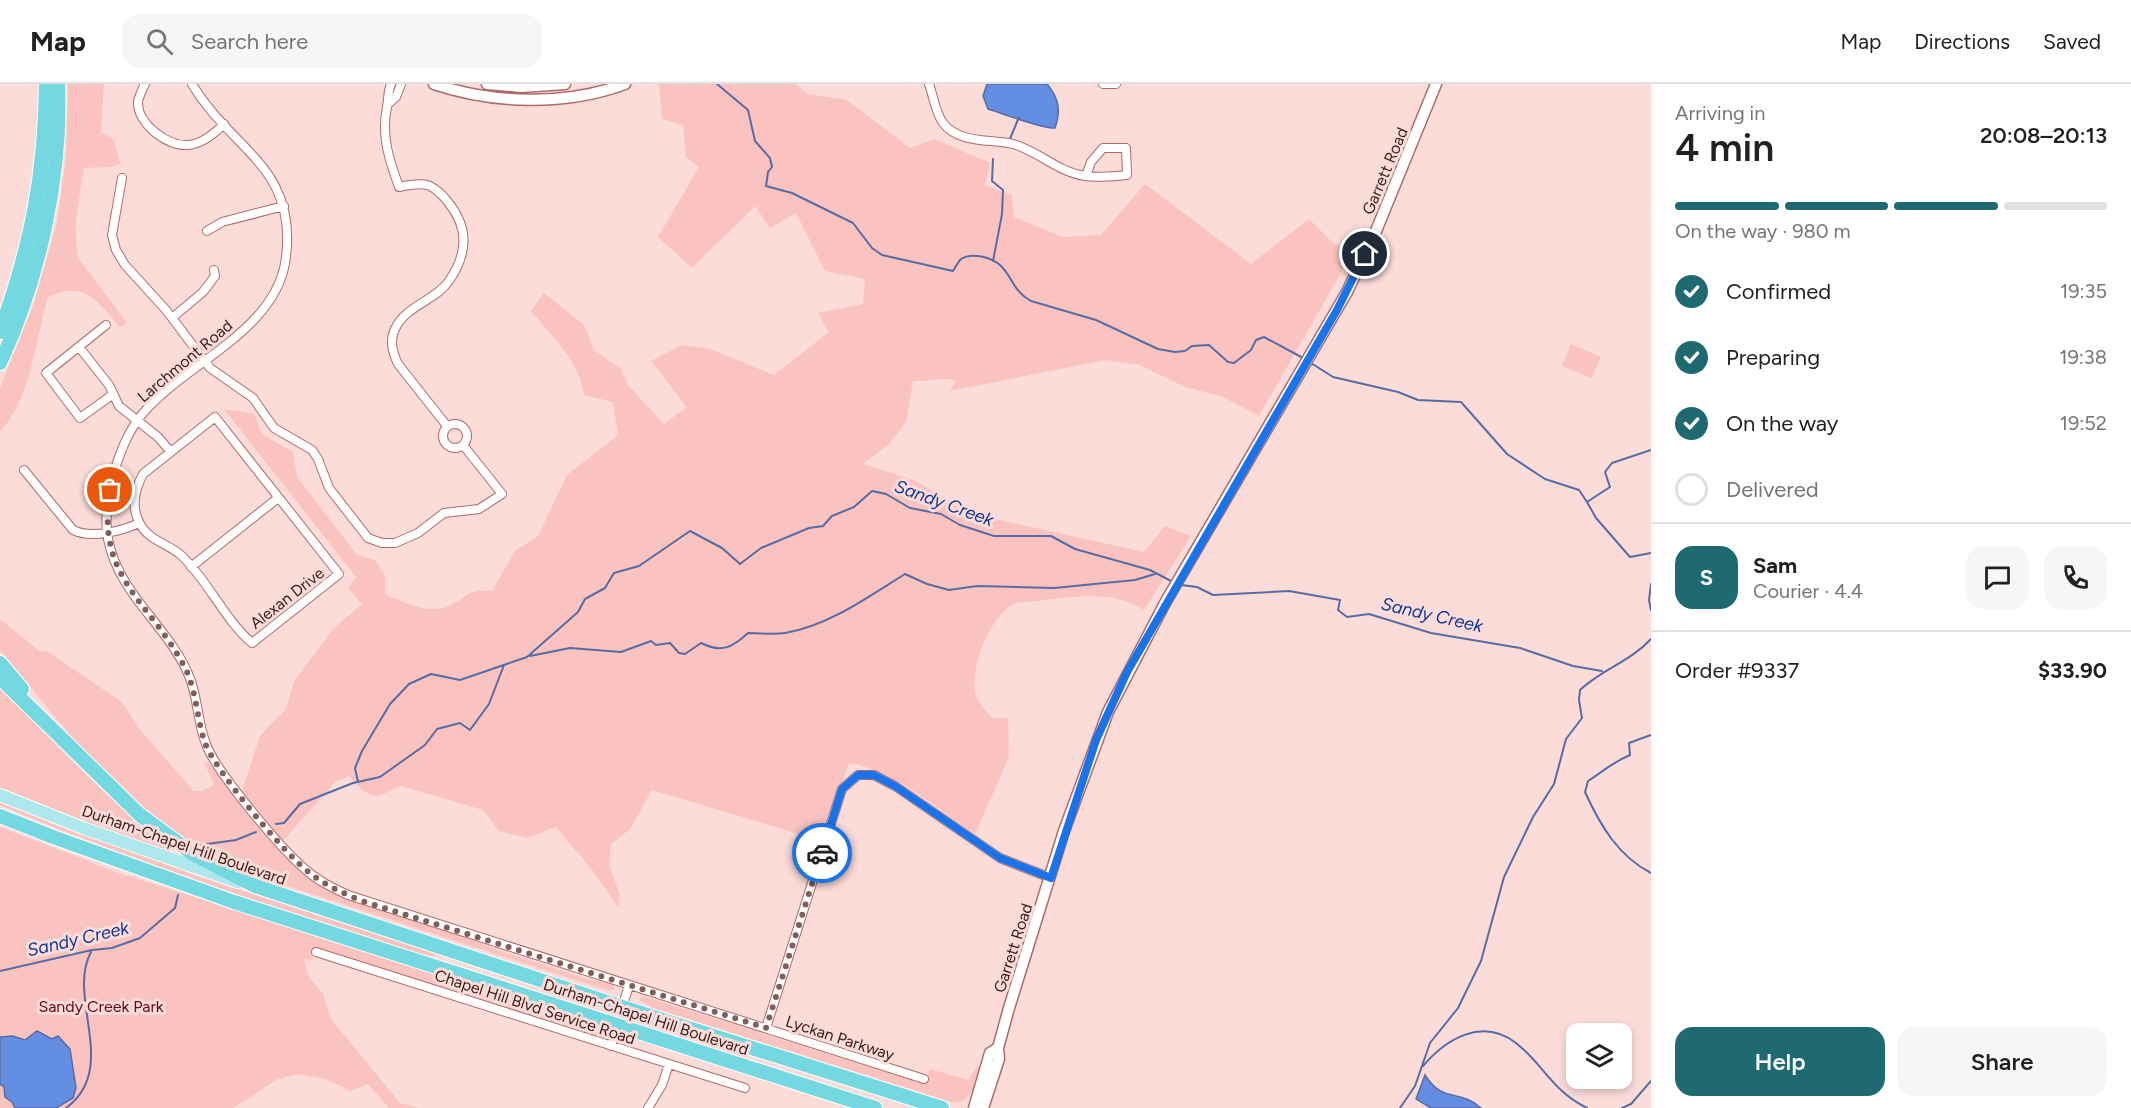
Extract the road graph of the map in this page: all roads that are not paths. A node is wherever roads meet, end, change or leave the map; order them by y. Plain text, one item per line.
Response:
1 (46, 84) edge
2 (58, 84) edge
3 (145, 84) edge
4 (192, 84) edge
5 (391, 84) edge
6 (402, 84) edge
7 (434, 84) edge
8 (487, 84) edge
9 (565, 84) edge
10 (626, 84) edge
11 (929, 84) edge
12 (1103, 84) edge
13 (1116, 84) edge
14 (1436, 84) edge
15 (388, 104) junction
16 (224, 124) junction
17 (1086, 176) junction
18 (122, 178) dead end
19 (284, 206) junction
20 (207, 231) dead end
21 (214, 270) dead end
22 (172, 318) junction
23 (106, 326) dead end
24 (0, 332) edge
25 (79, 347) junction
26 (204, 361) junction
27 (0, 363) edge
28 (112, 395) junction
29 (136, 422) junction
30 (447, 426) junction
31 (463, 445) junction
32 (170, 451) junction
33 (24, 470) dead end
34 (278, 498) junction
35 (139, 523) junction
36 (107, 531) junction
37 (191, 567) junction
38 (0, 663) edge
39 (0, 678) edge
40 (96, 774) junction
41 (235, 788) joint
42 (0, 795) edge
43 (0, 816) edge
44 (1051, 878) junction
45 (279, 896) junction
46 (316, 952) dead end
47 (629, 986) junction
48 (525, 996) junction
49 (622, 1007) junction
50 (618, 1026) junction
51 (766, 1028) junction
52 (611, 1046) junction
53 (747, 1046) junction
54 (998, 1048) junction
55 (669, 1064) junction
56 (924, 1079) dead end
57 (745, 1088) dead end
58 (648, 1108) edge
59 (875, 1108) edge
60 (942, 1108) edge
61 (974, 1108) edge
62 (982, 1108) edge

1 - 24 highway
2 - 27 highway
3 - 16 street
4 - 16 street, Larchmont Road
5 - 15 street
6 - 15 street
7 - 10 street
8 - 9 street
11 - 17 street
12 - 13 street
14 - 44 street, Garrett Road
15 - 30 street
16 - 19 street, Larchmont Road
17 - 17 street
18 - 22 street
19 - 20 street
19 - 26 street, Larchmont Road
21 - 22 street
22 - 26 street
23 - 25 street
25 - 28 street
25 - 28 street
26 - 29 street, Larchmont Road
26 - 31 street
28 - 29 street
29 - 32 street
29 - 36 street, Larchmont Road
30 - 31 street
30 - 31 street
32 - 34 street, Alexan Drive
32 - 35 street, Alexan Drive
33 - 36 street
34 - 37 street
34 - 37 street, Alexan Drive
35 - 36 street
35 - 37 street, Alexan Drive
36 - 41 street, Larchmont Road
38 - 40 highway
39 - 40 highway
40 - 45 highway
41 - 47 street, Lyckan Parkway
42 - 45 main road, Durham-Chapel Hill Boulevard
43 - 48 highway, Durham-Chapel Hill Boulevard
44 - 51 street
44 - 54 street, Garrett Road
45 - 49 highway, Durham-Chapel Hill Boulevard
46 - 52 street, Chapel Hill Blvd Service Road
47 - 49 street
47 - 51 street, Lyckan Parkway
48 - 49 highway
48 - 50 highway, Durham-Chapel Hill Boulevard
49 - 53 highway, Durham-Chapel Hill Boulevard
50 - 52 street
50 - 53 highway
50 - 59 highway, Durham-Chapel Hill Boulevard
51 - 56 street, Lyckan Parkway
52 - 55 street, Chapel Hill Blvd Service Road
53 - 60 highway, Durham-Chapel Hill Boulevard
54 - 61 street, Garrett Road
54 - 62 street, Garrett Road
55 - 57 street, Chapel Hill Blvd Service Road
55 - 58 street

